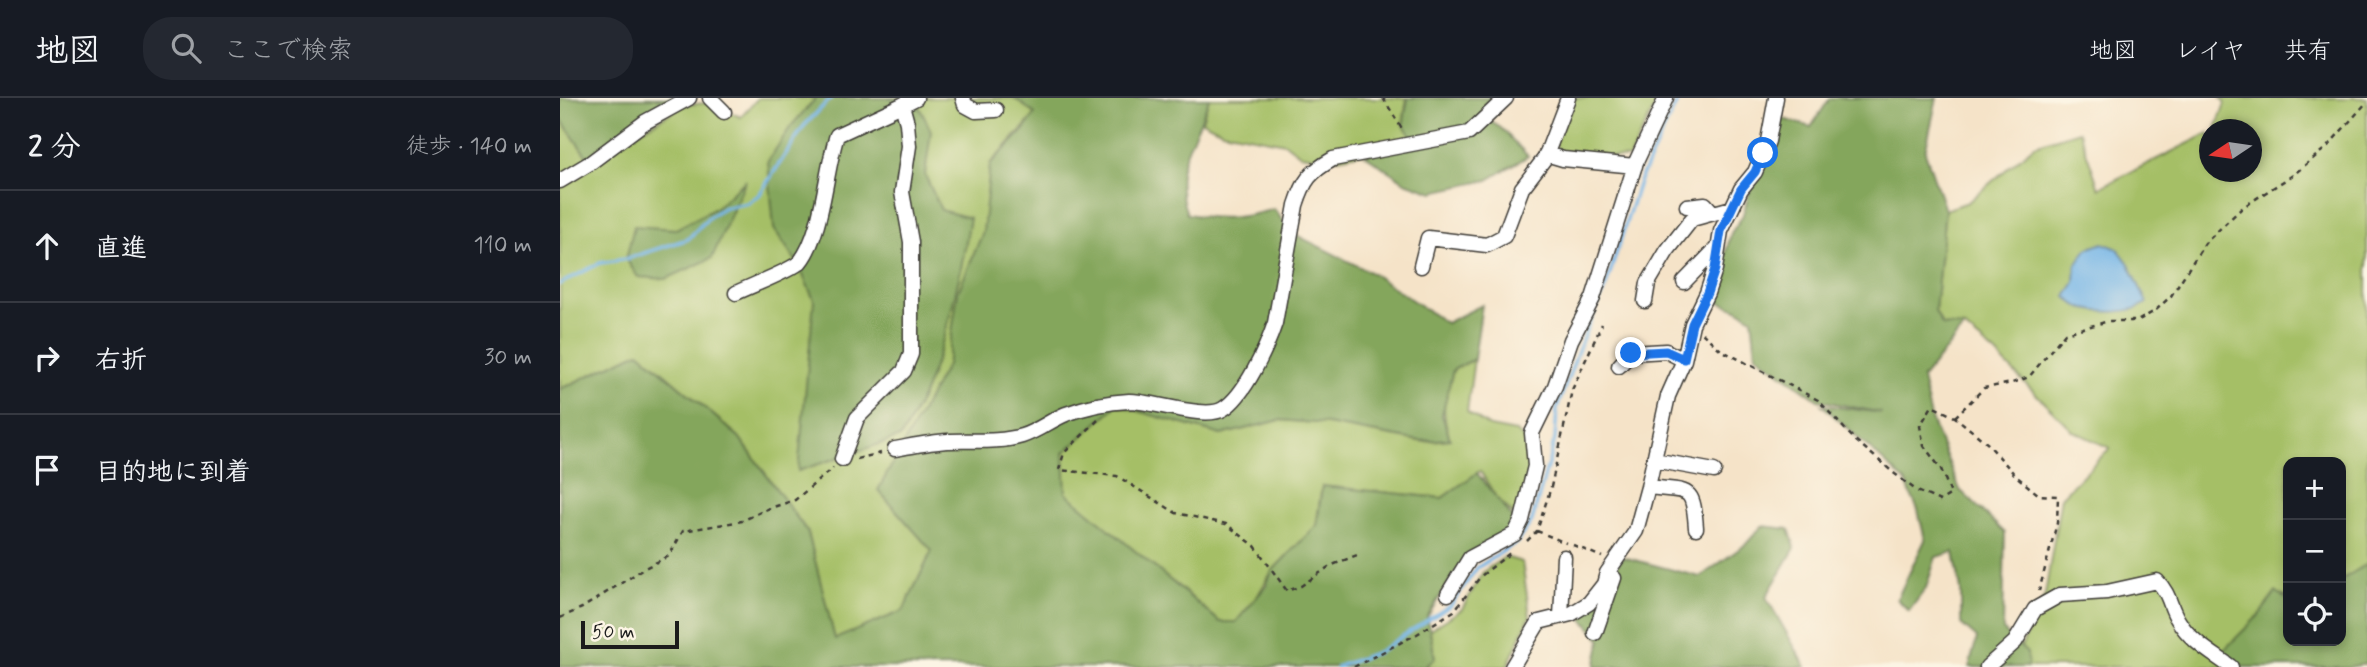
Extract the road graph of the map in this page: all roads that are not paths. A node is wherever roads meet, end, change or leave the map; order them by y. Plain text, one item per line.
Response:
1 (689, 98) edge
2 (710, 98) edge
3 (916, 98) edge
4 (963, 98) edge
5 (1506, 98) edge
6 (1568, 98) edge
7 (1666, 98) edge
8 (1776, 98) edge
9 (902, 105) junction
10 (996, 110) dead end
11 (724, 112) dead end
12 (1546, 154) junction
13 (1635, 166) junction
14 (560, 181) edge
15 (1687, 206) dead end
16 (1732, 208) junction
17 (1713, 213) junction
18 (1718, 247) junction
19 (1420, 266) dead end
20 (1684, 282) dead end
21 (736, 293) dead end
22 (1645, 301) dead end
23 (1684, 359) junction
24 (1619, 366) dead end
25 (895, 449) road end
26 (842, 460) road end
27 (1654, 460) junction
28 (1714, 471) dead end
29 (1648, 487) junction
30 (1696, 528) dead end
31 (1564, 557) dead end
32 (1619, 558) junction
33 (1448, 594) dead end
34 (1561, 616) junction
35 (1595, 633) dead end
36 (1512, 667) edge
37 (1987, 667) edge
38 (2231, 667) edge

1 - 14 street
2 - 11 street
3 - 9 street
4 - 10 street
5 - 25 street
6 - 12 street
7 - 13 street
8 - 16 street
9 - 21 street
9 - 26 street
12 - 13 street
12 - 19 street
13 - 33 street
15 - 17 street
16 - 17 street
16 - 18 street
17 - 22 street
18 - 20 street
18 - 23 street
23 - 24 street
23 - 27 street
27 - 28 street
27 - 29 street
29 - 30 street
29 - 32 street
31 - 34 street
32 - 34 street
32 - 35 street
34 - 36 street
37 - 38 street

